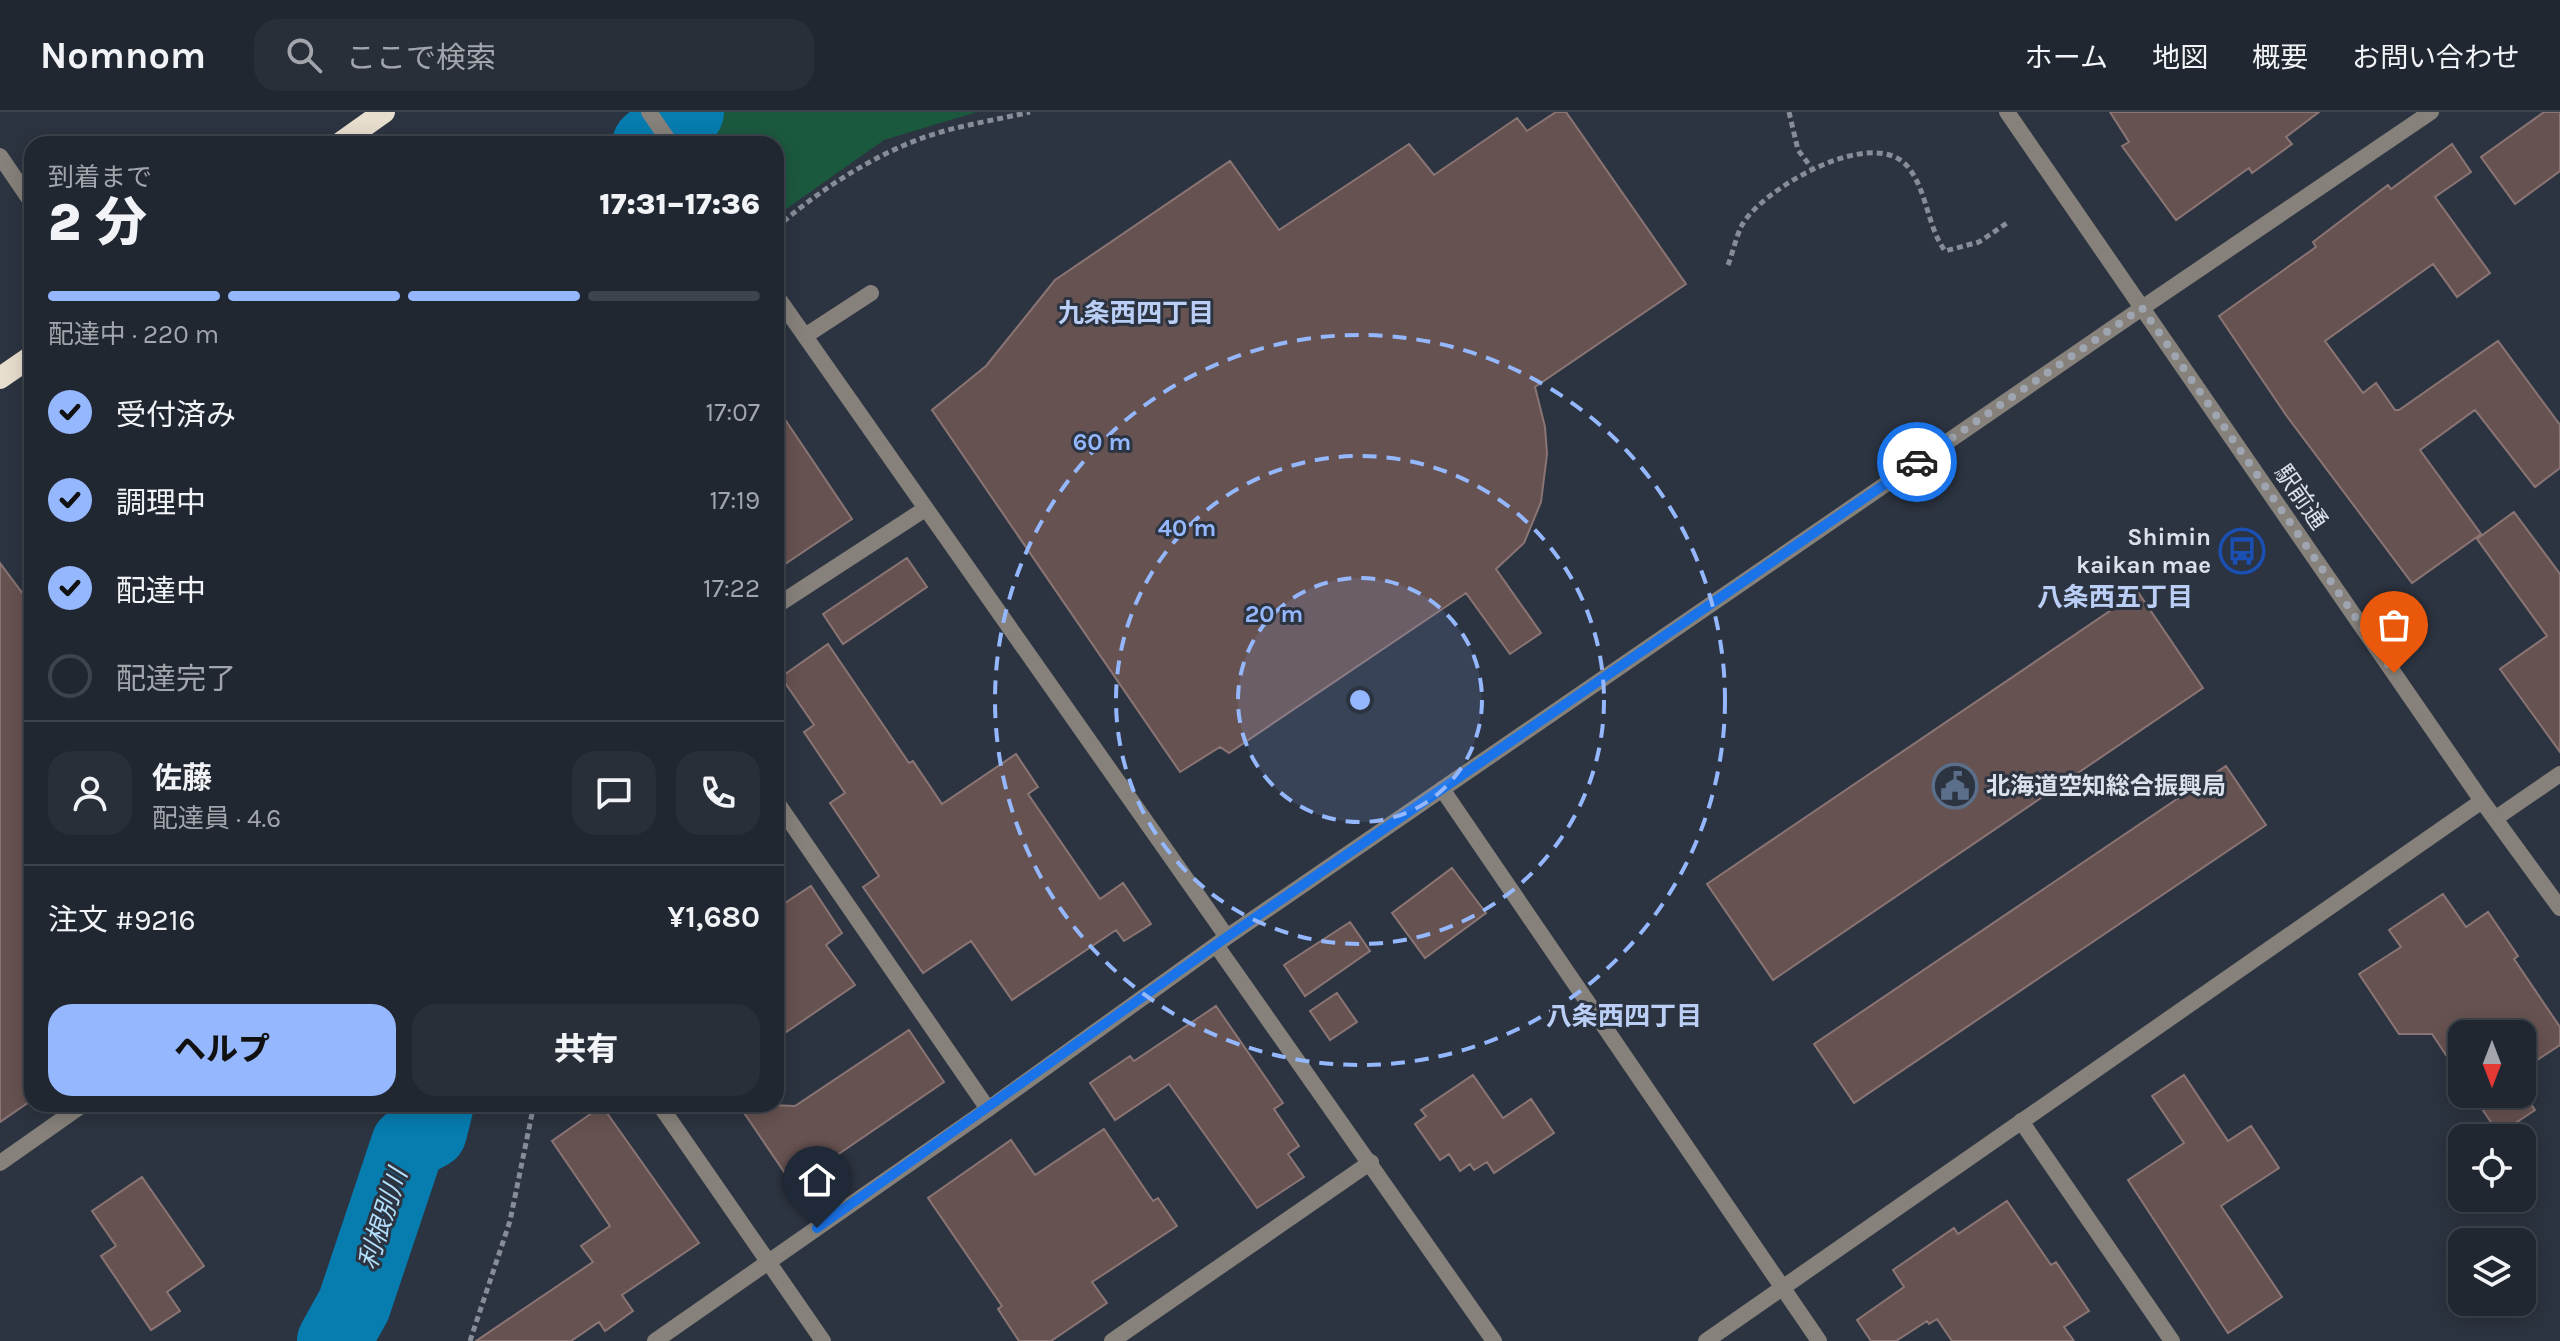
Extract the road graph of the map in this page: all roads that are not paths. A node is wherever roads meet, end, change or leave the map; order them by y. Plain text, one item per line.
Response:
1 (384, 112) edge
2 (649, 112) edge
3 (2007, 112) edge
4 (2431, 112) edge
5 (350, 136) edge
6 (666, 136) edge
7 (0, 156) edge
8 (24, 191) edge
9 (871, 293) dead end
10 (784, 306) edge
11 (2142, 308) junction
12 (805, 336) junction
13 (24, 362) edge
14 (0, 378) edge
15 (925, 509) junction
16 (784, 601) edge
17 (2560, 774) edge
18 (1442, 789) junction
19 (2482, 801) junction
20 (784, 813) edge
21 (2496, 818) junction
22 (2560, 908) edge
23 (1222, 941) junction
24 (988, 1109) junction
25 (73, 1112) edge
26 (665, 1112) edge
27 (2021, 1121) junction
28 (1371, 1162) junction
29 (0, 1163) edge
30 (769, 1263) junction
31 (1782, 1288) junction
32 (655, 1341) edge
33 (823, 1341) edge
34 (1112, 1341) edge
35 (1494, 1341) edge
36 (1706, 1341) edge
37 (1819, 1341) edge
38 (2172, 1341) edge

1 - 5 highway
2 - 6 street
3 - 11 street, 駅前通
4 - 11 street
7 - 8 street
9 - 12 street
10 - 12 street
11 - 18 street
11 - 19 street, 駅前通
12 - 15 street
13 - 14 highway
15 - 16 street
15 - 23 street
17 - 21 street
18 - 23 street
18 - 31 street
19 - 21 street, 駅前通
19 - 27 street
20 - 24 street
21 - 22 street, 駅前通
23 - 24 street
23 - 28 street
24 - 30 street
25 - 29 street
26 - 30 street
27 - 31 street
27 - 38 street
28 - 34 street
28 - 35 street
30 - 32 street
30 - 33 street
31 - 36 street
31 - 37 street

